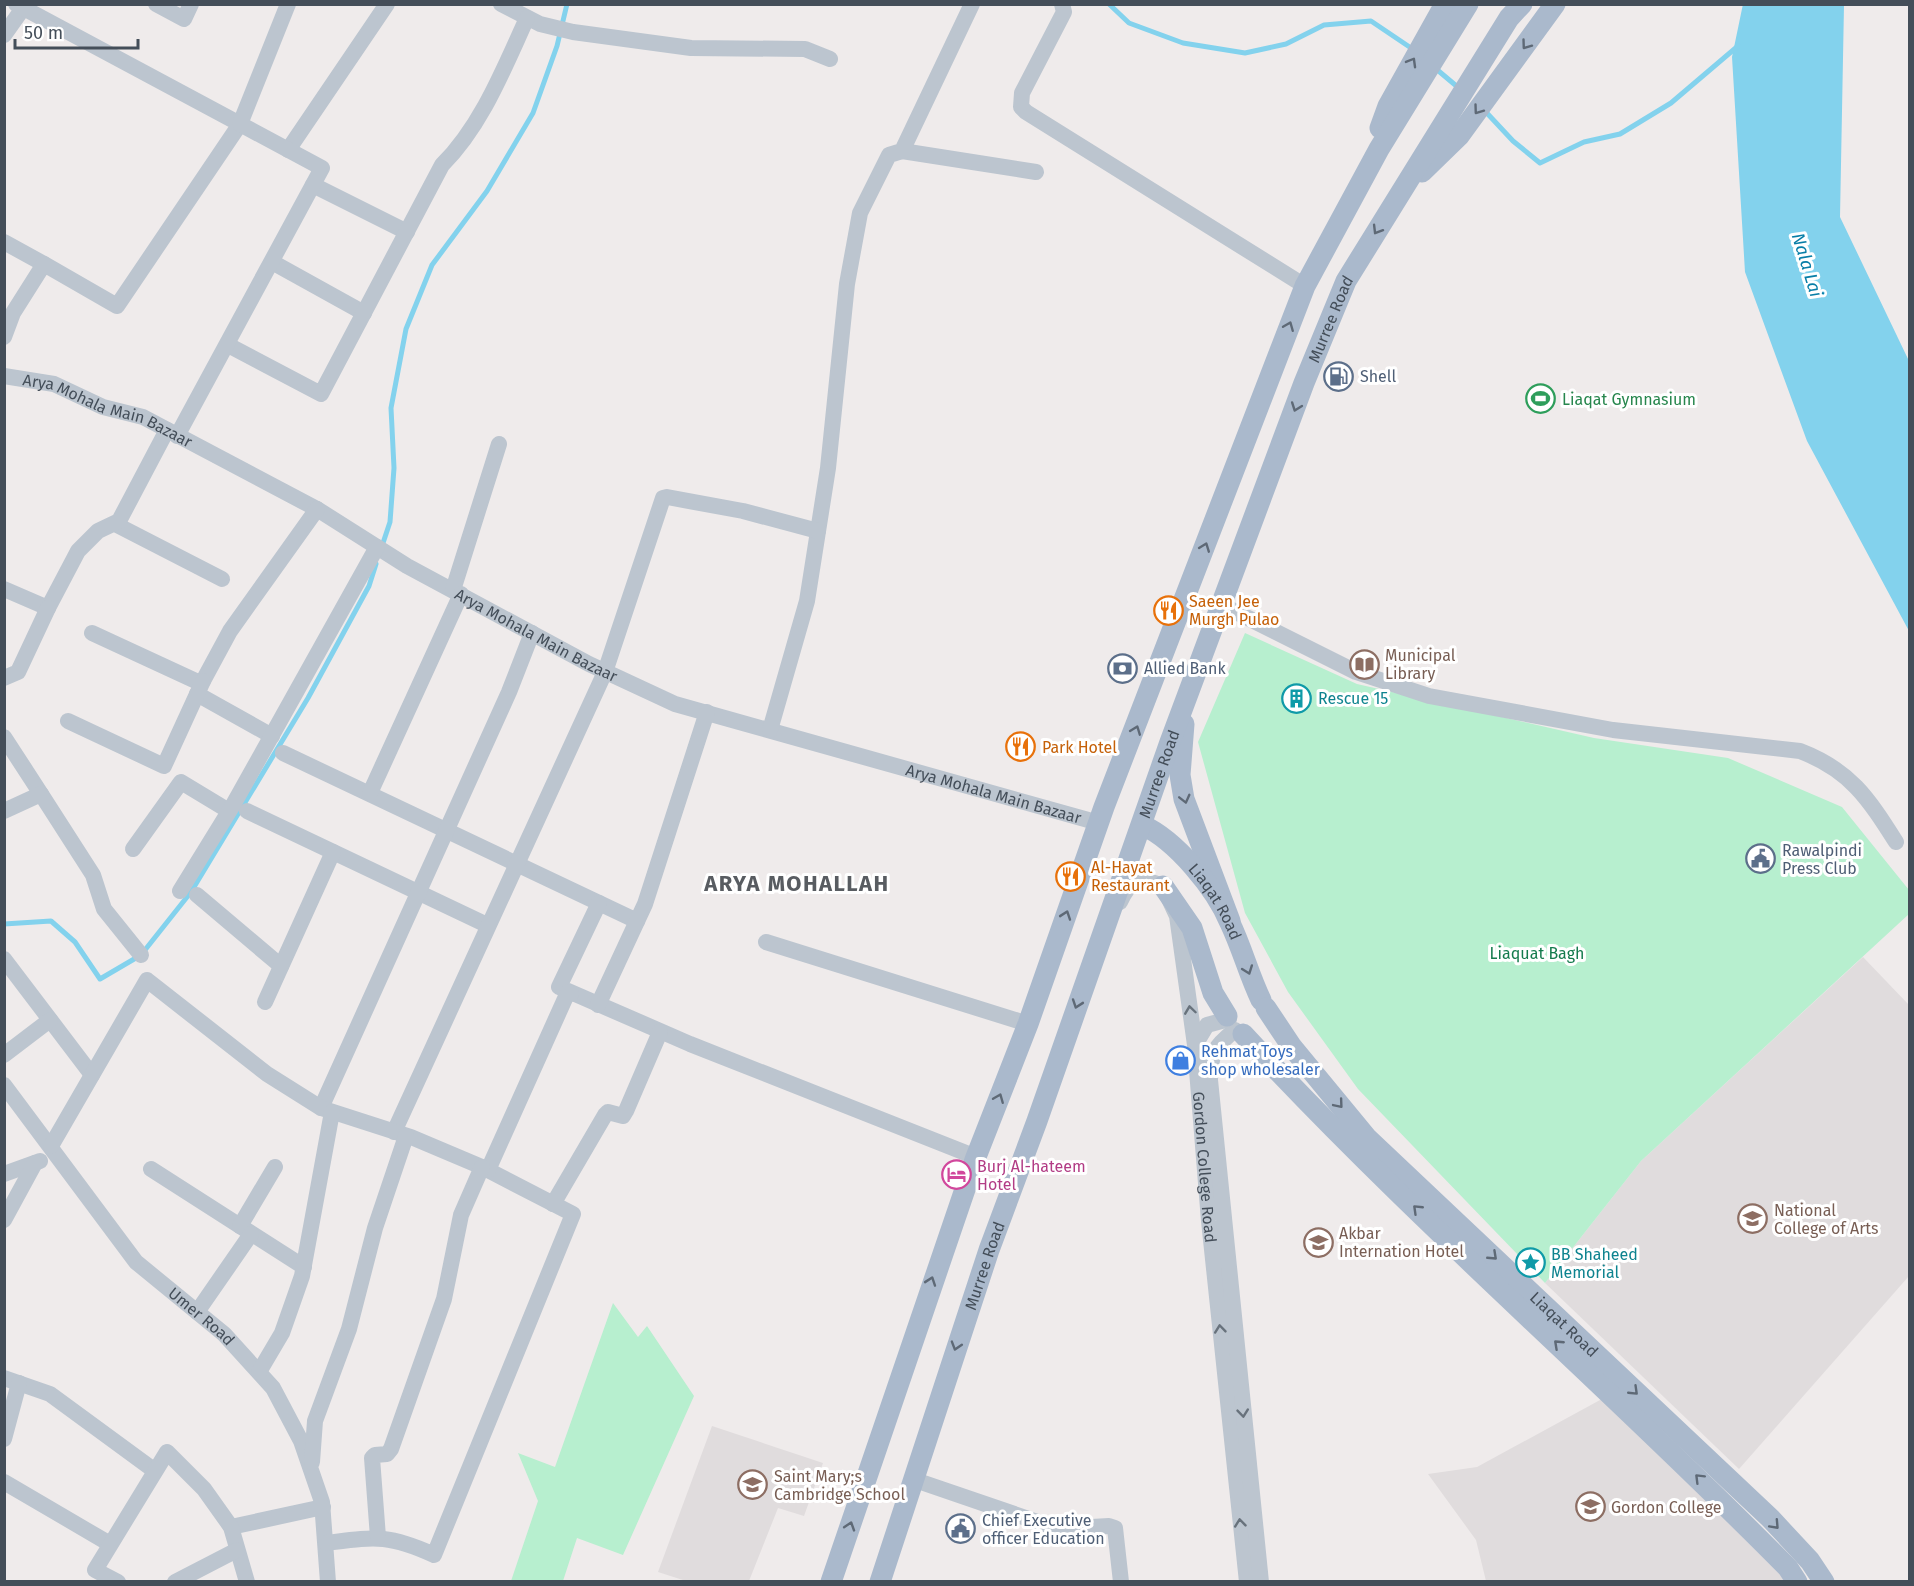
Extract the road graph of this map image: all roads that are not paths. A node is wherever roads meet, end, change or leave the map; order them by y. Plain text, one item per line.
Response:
1 (156, 4) edge
2 (191, 4) edge
3 (288, 4) edge
4 (387, 4) edge
5 (501, 4) edge
6 (972, 4) edge
7 (1062, 4) edge
8 (1445, 4) edge
9 (1468, 4) edge
10 (1522, 4) edge
11 (1555, 4) edge
12 (22, 6) edge
13 (527, 18) junction
14 (4, 35) edge
15 (1438, 36) junction
16 (830, 59) dead end
17 (240, 124) junction
18 (1450, 132) junction
19 (288, 150) junction
20 (902, 151) junction
21 (1036, 172) dead end
22 (313, 185) junction
23 (407, 232) junction
24 (4, 242) edge
25 (273, 262) junction
26 (44, 264) junction
27 (1305, 286) junction
28 (364, 313) junction
29 (4, 337) edge
30 (228, 345) junction
31 (4, 376) edge
32 (172, 433) junction
33 (499, 444) dead end
34 (316, 509) junction
35 (115, 524) junction
36 (818, 531) junction
37 (378, 548) junction
38 (222, 579) dead end
39 (4, 589) edge
40 (457, 592) junction
41 (1222, 605) junction
42 (48, 608) junction
43 (93, 633) dead end
44 (532, 633) junction
45 (605, 672) junction
46 (4, 678) edge
47 (200, 688) junction
48 (1186, 699) junction
49 (707, 712) junction
50 (68, 721) dead end
51 (770, 730) junction
52 (272, 736) junction
53 (4, 737) edge
54 (283, 753) dead end
55 (41, 794) junction
56 (370, 794) junction
57 (4, 811) edge
58 (229, 811) junction
59 (247, 811) dead end
60 (1099, 823) junction
61 (1142, 825) junction
62 (447, 830) junction
63 (1896, 842) dead end
64 (133, 849) dead end
65 (333, 852) junction
66 (516, 863) junction
67 (1163, 886) junction
68 (180, 891) dead end
69 (419, 893) junction
70 (197, 895) dead end
71 (599, 903) junction
72 (637, 921) junction
73 (1230, 921) junction
74 (487, 925) junction
75 (766, 942) dead end
76 (141, 955) dead end
77 (4, 959) edge
78 (281, 966) junction
79 (1090, 969) junction
80 (571, 993) junction
81 (265, 1002) dead end
82 (1263, 1004) junction
83 (598, 1005) junction
84 (50, 1020) junction
85 (1028, 1024) junction
86 (1234, 1024) junction
87 (660, 1032) junction
88 (1196, 1045) junction
89 (4, 1055) edge
90 (92, 1075) junction
91 (4, 1085) edge
92 (326, 1110) junction
93 (400, 1134) junction
94 (54, 1150) junction
95 (976, 1157) junction
96 (35, 1162) junction
97 (274, 1167) dead end
98 (485, 1169) junction
99 (151, 1170) dead end
100 (4, 1174) edge
101 (553, 1204) junction
102 (4, 1220) edge
103 (245, 1230) junction
104 (304, 1267) junction
105 (197, 1312) junction
106 (259, 1372) junction
107 (12, 1381) edge
108 (4, 1439) edge
109 (155, 1471) junction
110 (312, 1471) junction
111 (915, 1480) junction
112 (4, 1482) edge
113 (323, 1507) junction
114 (231, 1527) junction
115 (378, 1537) junction
116 (326, 1543) junction
117 (110, 1544) junction
118 (237, 1550) junction
119 (118, 1581) edge
120 (175, 1581) edge
121 (247, 1581) edge
122 (328, 1581) edge
123 (831, 1581) edge
124 (880, 1581) edge
125 (1121, 1581) edge
126 (1247, 1581) edge
127 (1261, 1581) edge
128 (1797, 1581) edge
129 (1824, 1581) edge

1 - 2 street
3 - 17 street
4 - 19 street
5 - 13 street
6 - 20 street
7 - 27 street
8 - 15 main road
9 - 15 main road
10 - 18 main road, Murree Road
11 -> 18 main road
12 - 14 street
12 - 17 street
13 - 16 street
13 - 23 street
27 -> 15 main road
17 - 19 street
17 - 26 street
18 -> 41 main road, Murree Road
19 - 22 street
20 - 21 street
20 - 36 street
22 - 23 street
22 - 25 street
23 - 28 street
24 - 26 street
25 - 28 street
25 - 30 street
26 - 29 street
60 -> 27 main road
28 - 30 street
30 - 32 street
31 - 32 street, Arya Mohala Main Bazaar
32 - 34 street, Arya Mohala Main Bazaar
32 - 35 street
33 - 40 street
34 - 37 street, Arya Mohala Main Bazaar
34 - 47 street
35 - 38 street
35 - 42 street
36 - 45 street
36 - 51 street
37 - 40 street, Arya Mohala Main Bazaar
37 - 52 street
39 - 42 street
40 - 44 street, Arya Mohala Main Bazaar
40 - 56 street
41 - 48 main road, Murree Road
41 - 63 street
42 - 46 street
43 - 47 street
44 - 45 street, Arya Mohala Main Bazaar
44 - 62 street
45 - 49 street, Arya Mohala Main Bazaar
45 - 66 street
47 - 50 street
47 - 52 street
48 - 61 main road, Murree Road
48 -> 73 main road
49 - 51 street, Arya Mohala Main Bazaar
49 - 72 street
51 - 60 street, Arya Mohala Main Bazaar
52 - 58 street
53 - 55 street
54 - 56 street
55 - 57 street
55 - 76 street
56 - 62 street
58 - 64 street
58 - 68 street
59 - 65 street
85 -> 60 main road
61 - 73 main road, Liaqat Road
61 - 79 main road, Murree Road
62 - 66 street
62 - 69 street
65 - 69 street
65 - 78 street
66 - 71 street
66 - 74 street
67 - 79 street
67 - 86 main road, Liaqat Road
88 -> 67 street, Gordon College Road
69 - 74 street
69 - 92 street
70 - 78 street
71 - 72 street
71 - 80 street
72 - 83 street
73 -> 82 main road, Liaqat Road
74 - 93 street
75 - 85 street
77 - 84 street
78 - 81 street
79 -> 111 main road, Murree Road
80 - 83 street
80 - 98 street
82 - 86 main road
82 - 86 main road
82 -> 129 main road, Liaqat Road
83 - 87 street
84 - 89 street
84 - 90 street
95 -> 85 main road
86 - 88 street
86 -> 127 street, Gordon College Road
128 -> 86 main road, Liaqat Road
87 - 95 street
87 - 101 street
126 -> 88 street, Gordon College Road
90 - 92 street
90 - 94 street
91 - 94 street, Umer Road
92 - 93 street
92 - 104 street
93 - 98 street
93 - 110 street
94 - 96 street
94 - 105 street, Umer Road
123 -> 95 main road
96 - 100 street
96 - 102 street
97 - 103 street
98 - 101 street
98 - 115 street
99 - 103 street
101 - 115 street
103 - 104 street
103 - 105 street
104 - 106 street
105 - 106 street, Umer Road
106 - 110 street, Umer Road
107 - 108 street
107 - 109 street
109 - 114 street
109 - 117 street
110 - 113 street, Umer Road
111 - 124 main road, Murree Road
111 - 125 street
112 - 117 street
113 - 114 street
113 - 116 street, Umer Road
114 - 118 street
115 - 116 street
116 - 122 street, Umer Road
117 - 119 street
118 - 120 street
118 - 121 street

